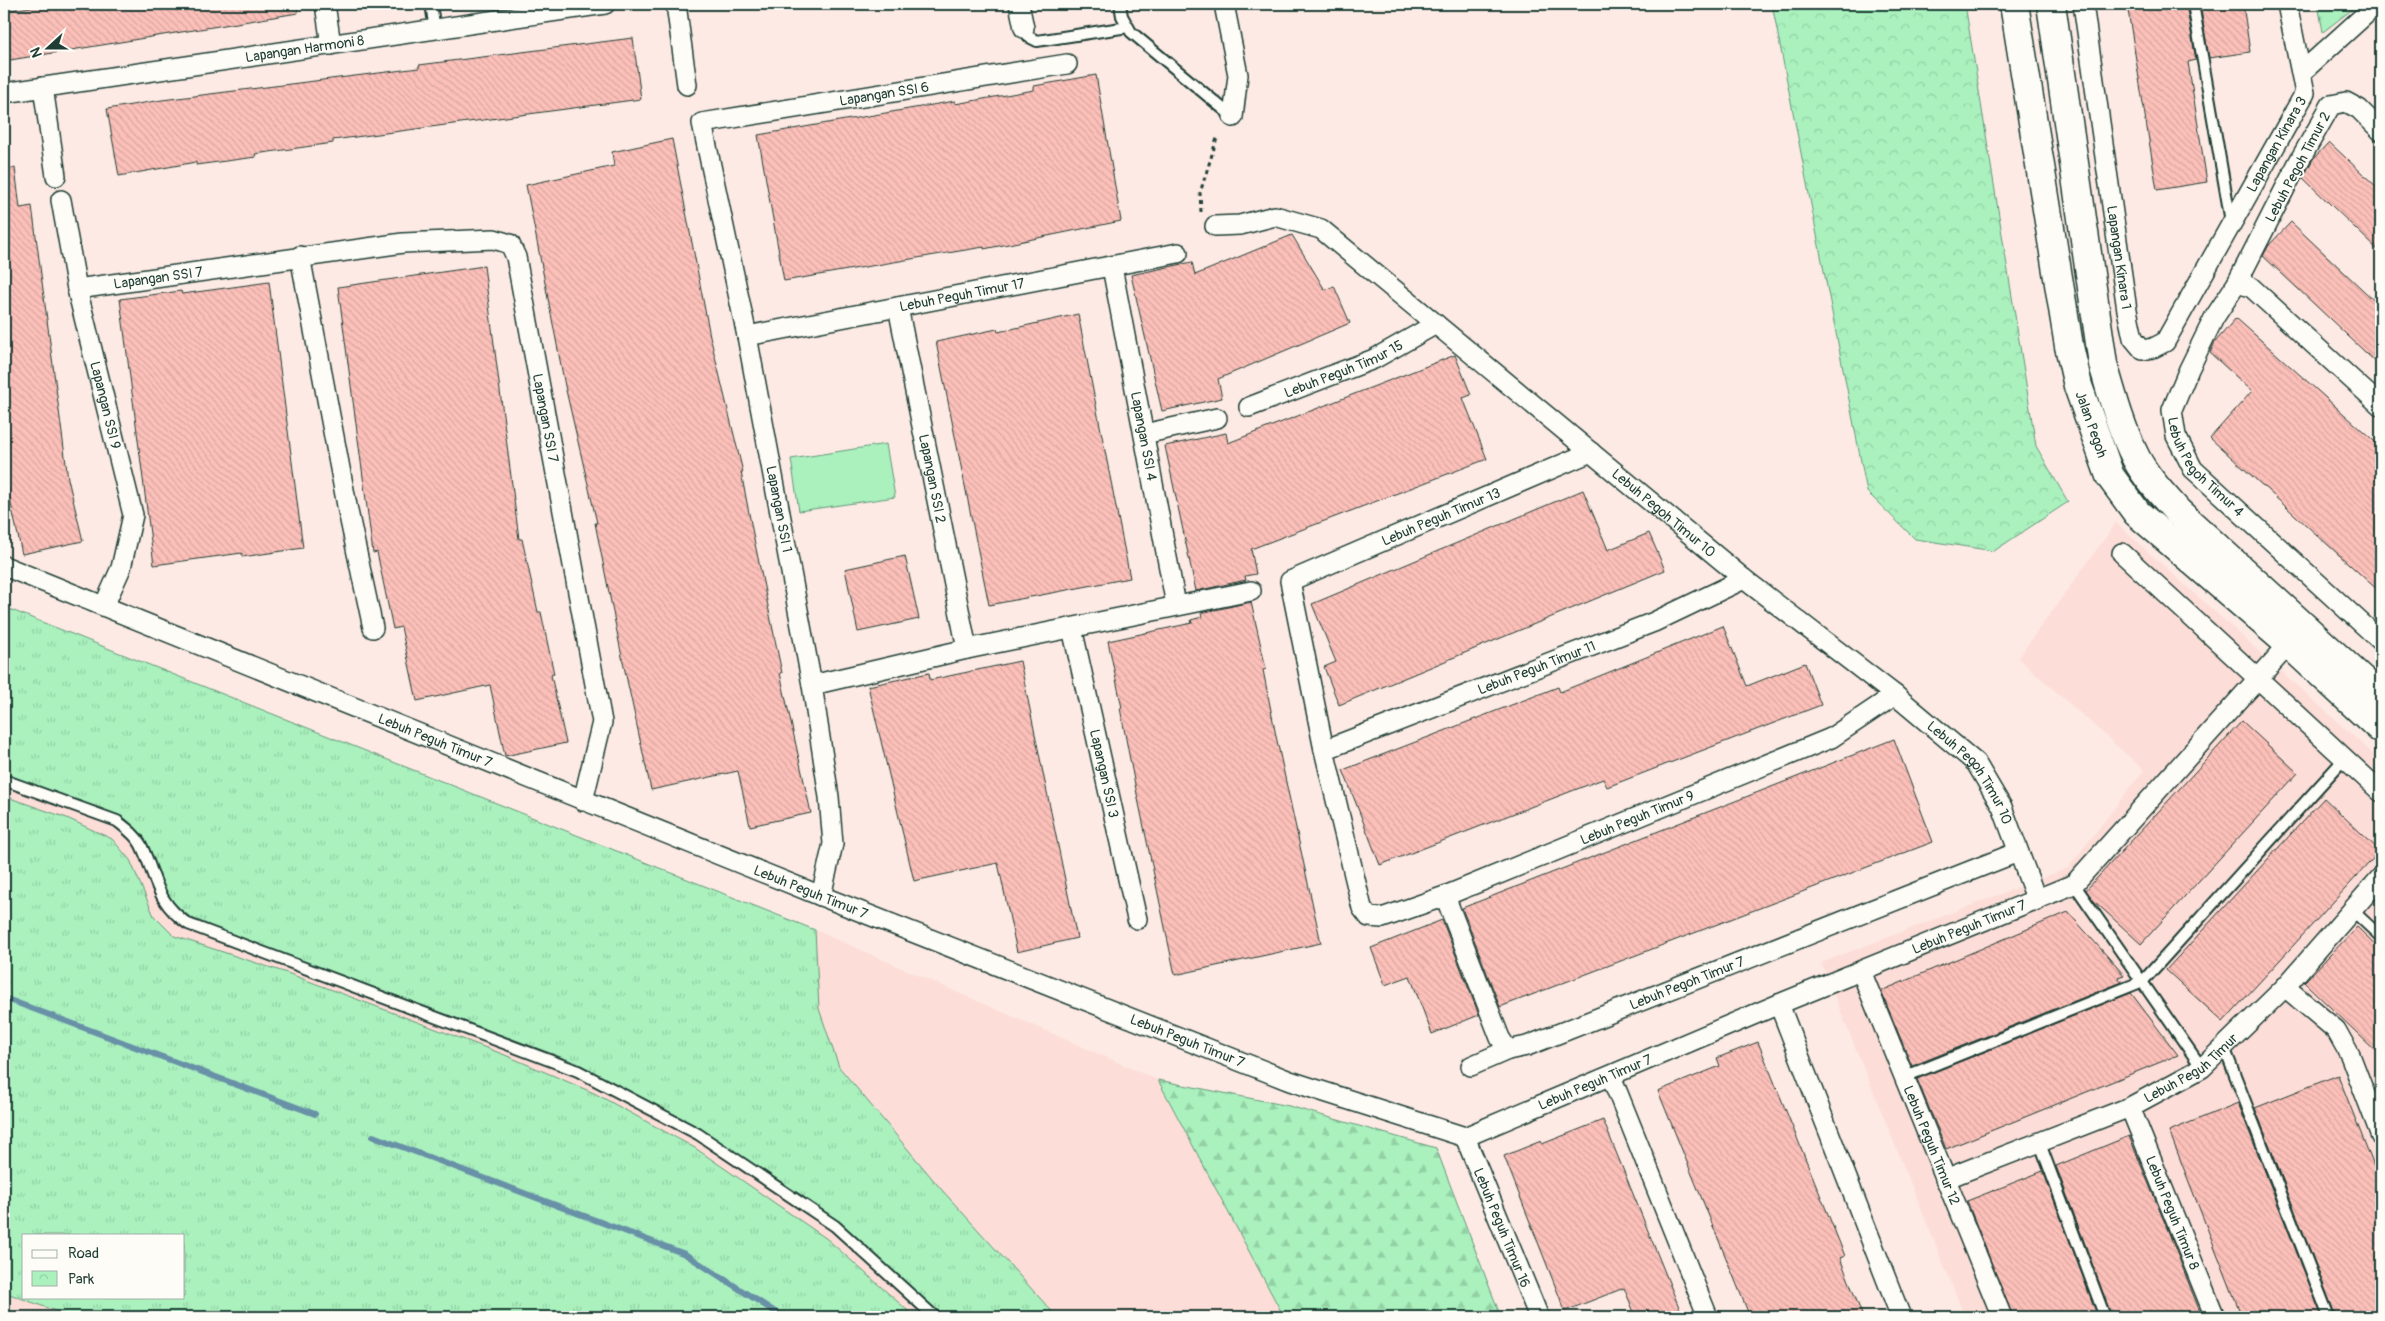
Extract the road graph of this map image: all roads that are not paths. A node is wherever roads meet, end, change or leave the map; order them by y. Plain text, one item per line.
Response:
1 (325, 4) edge
2 (431, 4) edge
3 (605, 4) edge
4 (676, 4) edge
5 (1019, 4) edge
6 (1120, 4) edge
7 (1224, 4) edge
8 (2014, 4) edge
9 (2050, 4) edge
10 (2083, 4) edge
11 (2193, 4) edge
12 (2287, 4) edge
13 (2377, 4) edge
14 (524, 10) edge
15 (1128, 27) junction
16 (1024, 28) joint
17 (435, 30) junction
18 (331, 45) junction
19 (1067, 64) dead end
20 (2302, 72) junction
21 (687, 85) dead end
22 (43, 87) junction
23 (4, 93) edge
24 (1233, 117) joint
25 (702, 123) joint
26 (2381, 131) edge
27 (56, 176) dead end
28 (61, 200) dead end
29 (2231, 223) junction
30 (1215, 226) road end
31 (1178, 253) dead end
32 (300, 256) junction
33 (1112, 267) junction
34 (2237, 283) junction
35 (77, 289) junction
36 (898, 307) junction
37 (1436, 324) junction
38 (747, 336) junction
39 (2381, 406) edge
40 (1249, 407) dead end
41 (1216, 418) dead end
42 (1144, 434) junction
43 (1591, 452) junction
44 (2122, 553) dead end
45 (4, 566) edge
46 (1744, 579) junction
47 (2261, 590) junction
48 (1251, 591) dead end
49 (104, 606) junction
50 (1176, 606) junction
51 (373, 628) dead end
52 (1072, 628) junction
53 (2381, 641) edge
54 (2289, 644) junction
55 (967, 650) junction
56 (2338, 659) junction
57 (2258, 677) junction
58 (812, 685) junction
59 (1896, 695) junction
60 (2381, 698) edge
61 (2381, 729) edge
62 (1324, 750) junction
63 (2344, 758) junction
64 (4, 780) edge
65 (2381, 792) edge
66 (583, 801) junction
67 (2018, 852) junction
68 (2381, 877) edge
69 (2074, 884) junction
70 (821, 896) junction
71 (1445, 896) junction
72 (2037, 901) junction
73 (2352, 910) junction
74 (1137, 918) dead end
75 (2381, 936) edge
76 (1861, 971) junction
77 (2143, 982) junction
78 (2285, 987) junction
79 (1779, 1004) junction
80 (2224, 1047) junction
81 (1508, 1050) junction
82 (1471, 1066) dead end
83 (2202, 1068) junction
84 (1611, 1076) junction
85 (1904, 1077) junction
86 (2130, 1107) junction
87 (2381, 1136) edge
88 (1465, 1137) junction
89 (2039, 1142) junction
90 (1945, 1179) junction
91 (935, 1317) edge
92 (1539, 1317) edge
93 (1708, 1317) edge
94 (1900, 1317) edge
95 (2002, 1317) edge
96 (2105, 1317) edge
97 (2215, 1317) edge
98 (2329, 1317) edge

1 - 18 street
2 - 17 lane
3 - 14 street, Lapangan Harmoni 8
4 - 21 street
5 - 16 street
6 - 15 lane
7 - 24 street
8 - 54 street, Jalan Pegoh
9 - 47 street
10 - 29 street, Lapangan Kinara 1
11 - 29 lane
12 - 20 street, Lapangan Kinara 3
13 - 20 street
14 - 17 street, Lapangan Harmoni 8
15 - 16 lane
15 - 24 lane
17 - 18 street, Lapangan Harmoni 8
18 - 22 street, Lapangan Harmoni 8
19 - 25 street, Lapangan SSI 6
20 - 29 street, Lapangan Kinara 3
22 - 23 street, Lapangan Harmoni 8
22 - 27 street
25 - 38 street, Lapangan SSI 1
26 - 34 street, Lebuh Pegoh Timur 2
28 - 35 street, Lapangan SSI 9
30 - 37 street, Lebuh Pegoh Timur 10
31 - 33 street, Lebuh Peguh Timur 17
32 - 35 street, Lapangan SSI 7
32 - 51 street
32 - 66 street, Lapangan SSI 7
33 - 36 street, Lebuh Peguh Timur 17
33 - 42 street, Lapangan SSI 4
34 - 39 street
34 - 53 street, Lebuh Pegoh Timur 4
35 - 49 street, Lapangan SSI 9
36 - 38 street, Lebuh Peguh Timur 17
36 - 55 street, Lapangan SSI 2
37 - 40 street, Lebuh Peguh Timur 15
37 - 43 street, Lebuh Pegoh Timur 10
38 - 58 street, Lapangan SSI 1
41 - 42 street
42 - 50 street, Lapangan SSI 4
43 - 46 street, Lebuh Pegoh Timur 10
43 - 62 street, Lebuh Peguh Timur 13
44 - 57 street
45 - 49 street, Lebuh Peguh Timur 7
46 - 59 street, Lebuh Pegoh Timur 10
46 - 62 street, Lebuh Peguh Timur 11
47 - 54 street
47 - 56 street
48 - 50 street
49 - 66 street, Lebuh Peguh Timur 7
50 - 52 street
52 - 55 street
52 - 74 street, Lapangan SSI 3
54 - 56 street
54 - 57 street, Lebuh Peguh Timur 7
54 - 61 street, Jalan Pegoh
55 - 58 street
56 - 60 street
57 - 63 street
57 - 69 street, Lebuh Peguh Timur 7
58 - 70 street, Lapangan SSI 1
59 - 67 street, Lebuh Pegoh Timur 10
59 - 71 street, Lebuh Peguh Timur 9
62 - 71 street, Lebuh Peguh Timur 9
63 - 65 street
63 - 77 lane
64 - 91 lane
66 - 70 street, Lebuh Peguh Timur 7
67 - 72 street, Lebuh Pegoh Timur 10
67 - 81 street, Lebuh Pegoh Timur 7
68 - 73 street, Lebuh Peguh Timur
69 - 72 street, Lebuh Peguh Timur 7
69 - 77 lane
70 - 88 street, Lebuh Peguh Timur 7
71 - 81 street
72 - 76 street, Lebuh Peguh Timur 7
73 - 75 lane
73 - 78 street, Lebuh Peguh Timur
76 - 79 street, Lebuh Peguh Timur 7
76 - 85 street, Lebuh Peguh Timur 12
77 - 83 lane
77 - 85 lane
78 - 80 street, Lebuh Peguh Timur
78 - 87 street
79 - 84 street, Lebuh Peguh Timur 7
79 - 94 street
80 - 83 street, Lebuh Peguh Timur
80 - 98 lane
81 - 82 street, Lebuh Pegoh Timur 7
83 - 86 street, Lebuh Peguh Timur
84 - 88 street, Lebuh Peguh Timur 7
84 - 93 street
85 - 90 street, Lebuh Peguh Timur 12
86 - 89 street, Lebuh Peguh Timur
86 - 97 street, Lebuh Peguh Timur 8
88 - 92 street, Lebuh Peguh Timur 16
89 - 90 street, Lebuh Peguh Timur
89 - 96 lane
90 - 95 street, Lebuh Peguh Timur 12

